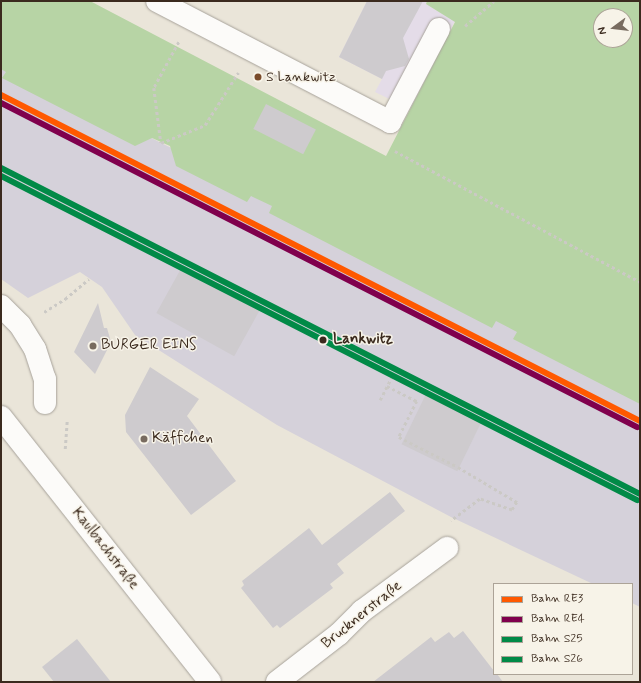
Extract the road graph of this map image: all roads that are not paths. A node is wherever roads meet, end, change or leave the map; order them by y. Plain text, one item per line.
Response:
1 (157, 1) edge
2 (439, 29) dead end
3 (1, 306) edge
4 (45, 403) dead end
5 (1, 417) edge
6 (447, 548) dead end
7 (210, 682) edge
8 (277, 682) edge

1 - 2 street
3 - 4 street
5 - 7 street, Kaulbachstraße
6 - 8 street, Brucknerstraße

